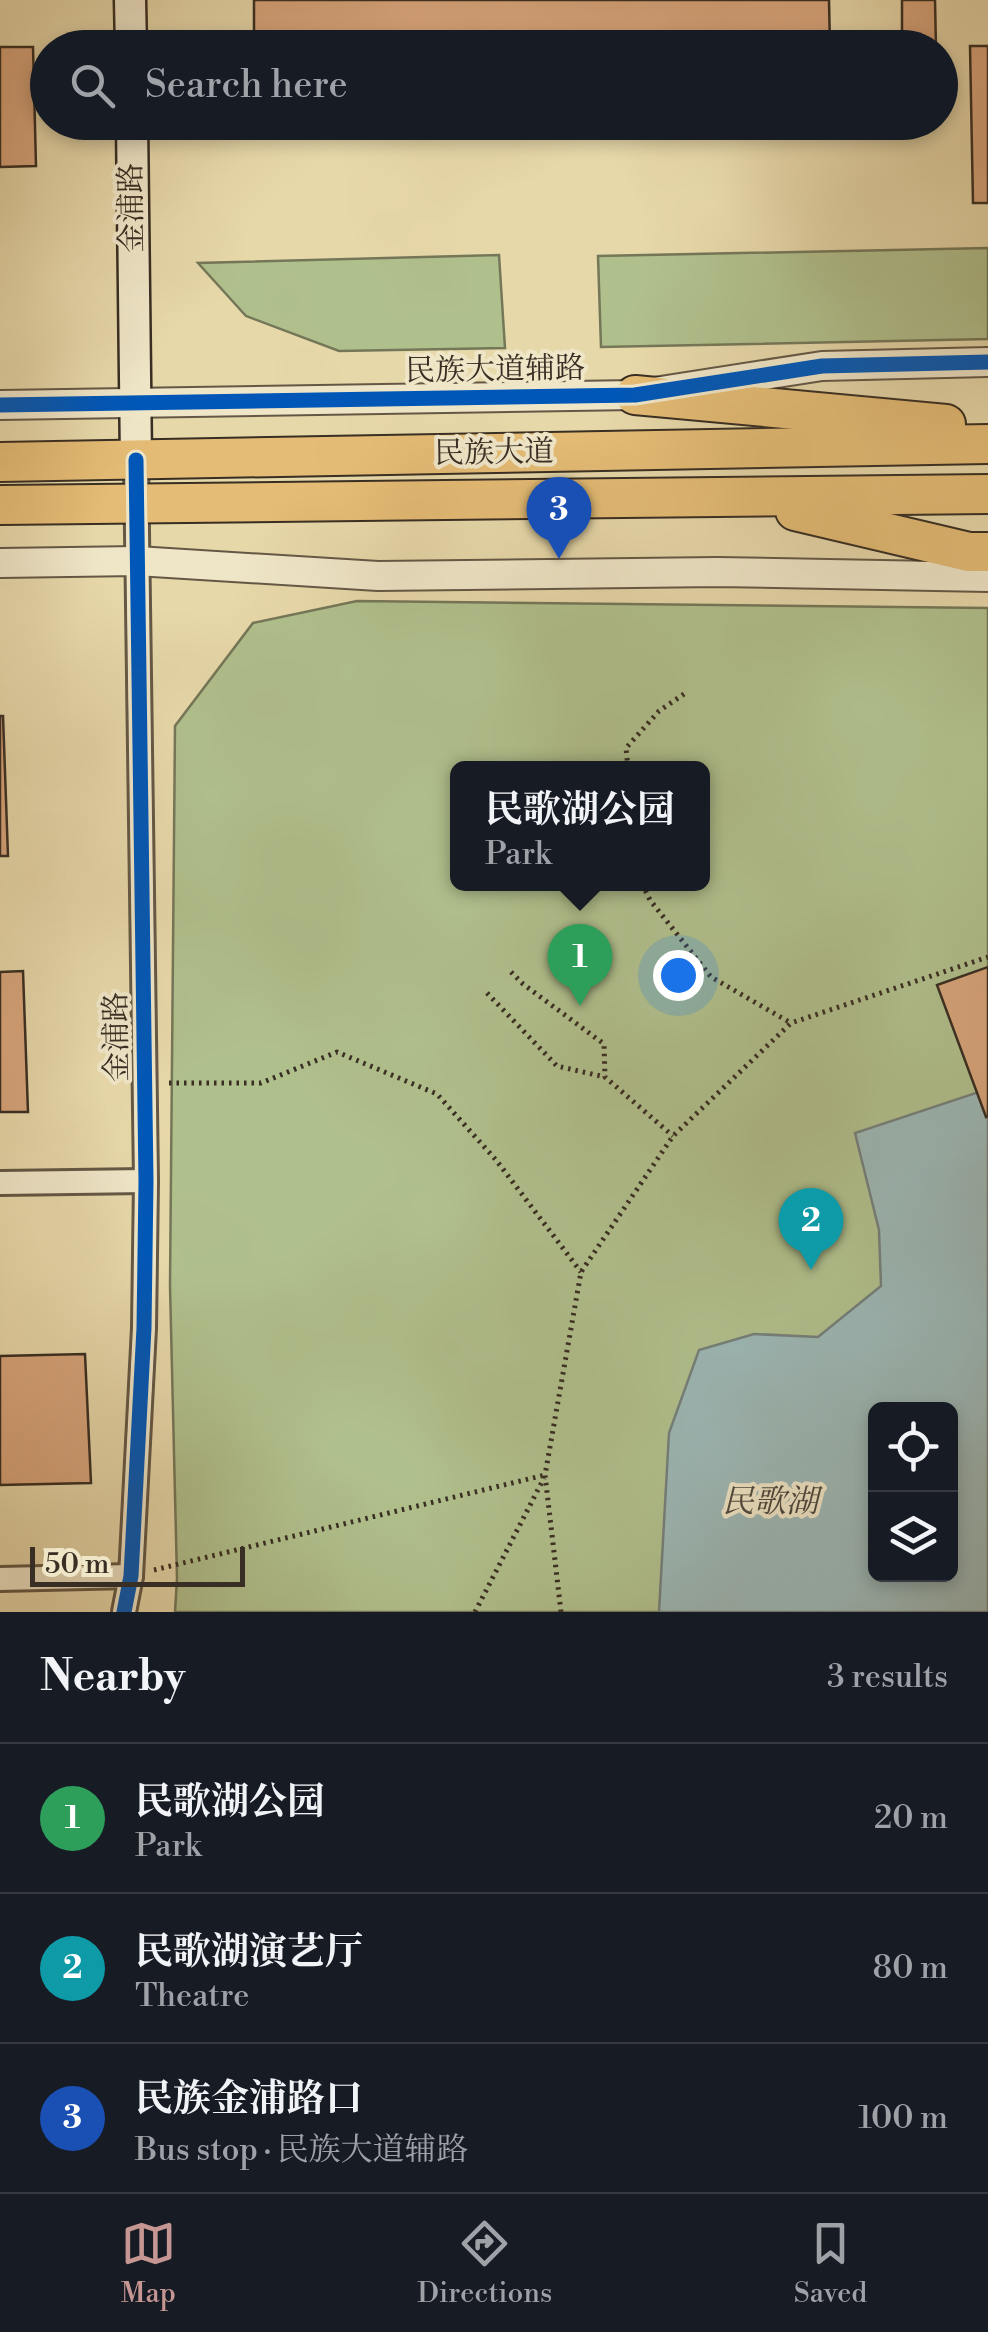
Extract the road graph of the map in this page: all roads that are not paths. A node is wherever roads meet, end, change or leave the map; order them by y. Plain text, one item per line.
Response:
1 (130, 0) edge
2 (131, 30) edge
3 (132, 140) edge
4 (988, 362) edge
5 (635, 395) junction
6 (135, 403) junction
7 (0, 405) edge
8 (988, 428) edge
9 (988, 444) edge
10 (136, 460) junction
11 (0, 462) edge
12 (988, 494) edge
13 (734, 497) junction
14 (136, 503) junction
15 (0, 505) edge
16 (988, 552) edge
17 (137, 561) junction
18 (0, 563) edge
19 (988, 576) edge
20 (146, 1181) junction
21 (0, 1184) edge
22 (131, 1576) junction
23 (0, 1579) edge
24 (124, 1612) edge

1 - 2 main road
3 - 6 main road, 金浦路
4 - 5 street, 民族大道辅路
5 - 6 street, 民族大道辅路
5 - 8 highway
6 - 7 street, 民族大道辅路
6 - 10 main road, 金浦路
9 - 10 highway, 民族大道
10 - 11 highway, 民族大道
10 - 14 street, 金浦路
12 - 13 highway, 民族大道
13 - 14 highway, 民族大道
13 - 16 highway
14 - 15 highway, 民族大道
14 - 17 street, 金浦路
17 - 18 street
17 - 19 street
17 - 20 street, 金浦路
20 - 21 street
20 - 22 street, 金浦路
22 - 23 street
22 - 24 street, 金浦路

